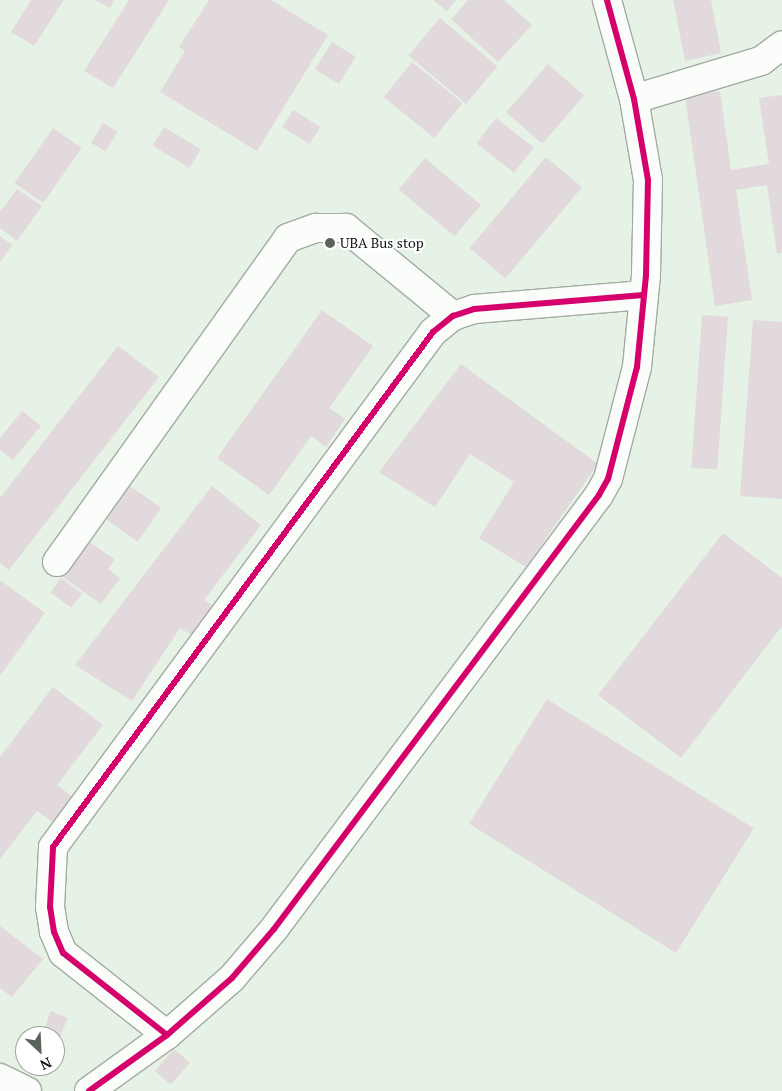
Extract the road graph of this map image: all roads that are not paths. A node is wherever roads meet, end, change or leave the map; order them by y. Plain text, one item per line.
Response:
1 (607, 0) edge
2 (782, 45) edge
3 (634, 99) junction
4 (643, 294) junction
5 (453, 316) junction
6 (57, 562) dead end
7 (167, 1035) junction
8 (0, 1078) edge
9 (27, 1091) edge
10 (89, 1091) edge

1 - 3 street
2 - 3 street
3 - 4 street
4 - 5 street
4 - 7 street
5 - 6 street
5 - 7 street
7 - 10 street
8 - 9 street

